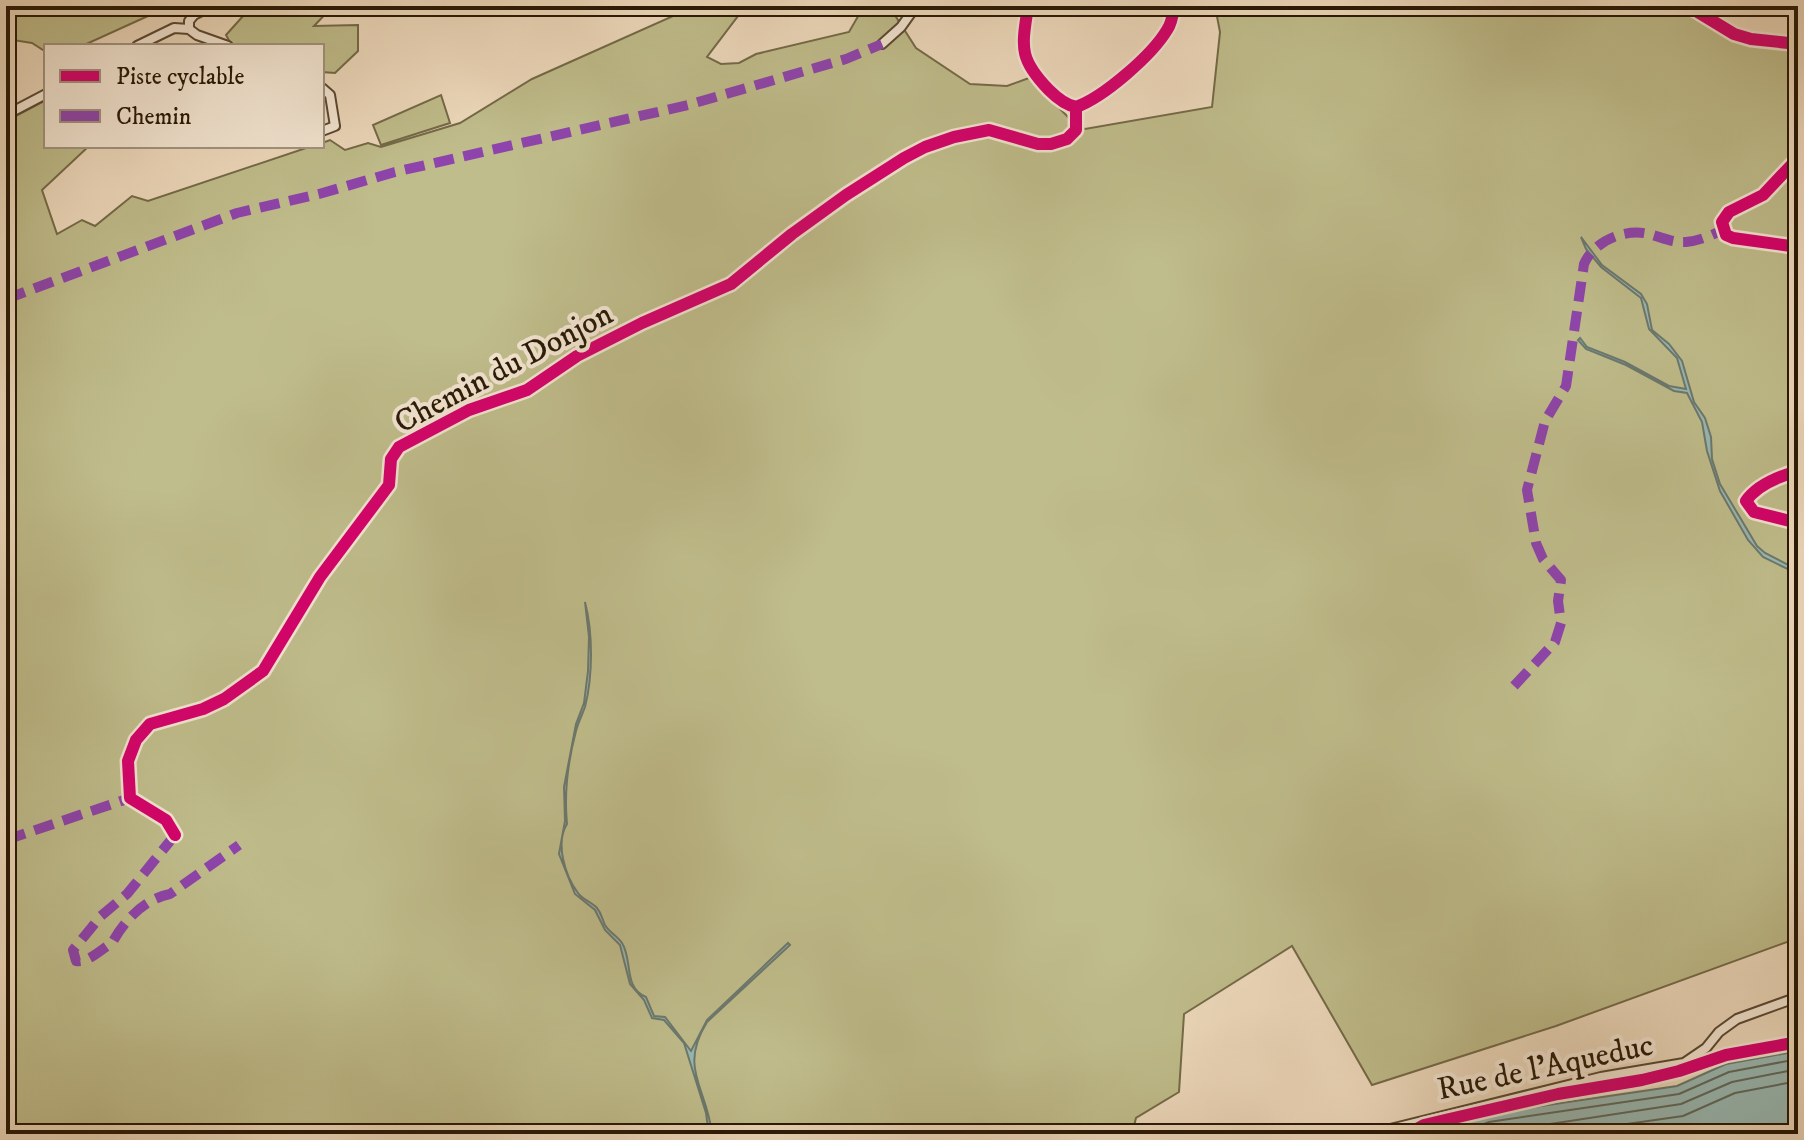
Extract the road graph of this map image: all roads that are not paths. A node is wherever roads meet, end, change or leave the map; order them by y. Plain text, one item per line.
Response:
1 (212, 6) edge
2 (916, 6) edge
3 (1028, 6) edge
4 (1174, 6) edge
5 (1688, 6) edge
6 (189, 29) junction
7 (141, 44) edge
8 (222, 44) edge
9 (882, 44) dead end
10 (1798, 44) edge
11 (324, 90) edge
12 (44, 95) edge
13 (330, 95) junction
14 (324, 106) edge
15 (1076, 107) junction
16 (6, 115) edge
17 (324, 130) edge
18 (1798, 158) edge
19 (1798, 247) edge
20 (1798, 471) edge
21 (1798, 523) edge
22 (175, 835) dead end
23 (1798, 997) edge
24 (1370, 1134) edge

1 - 6 street
2 - 9 street
3 - 15 street
4 - 15 street
5 - 10 street
6 - 7 street
6 - 8 street
11 - 13 street
12 - 16 street
13 - 14 street
13 - 17 street
15 - 22 street, Chemin du Donjon
18 - 19 street
20 - 21 street
23 - 24 street, Rue de l'Aqueduc

